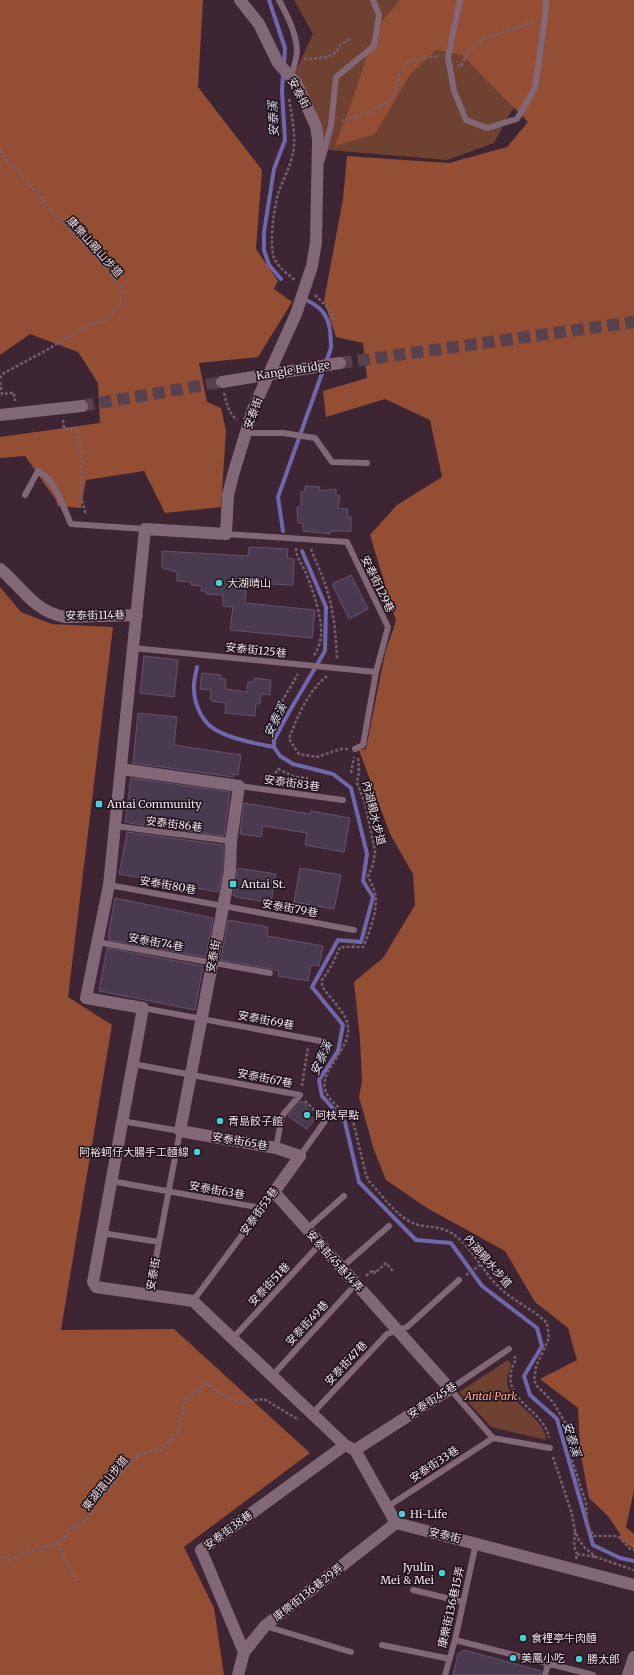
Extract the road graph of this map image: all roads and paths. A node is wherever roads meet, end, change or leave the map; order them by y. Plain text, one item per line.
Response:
1 (240, 0) edge
2 (279, 0) edge
3 (373, 0) edge
4 (460, 0) edge
5 (546, 0) edge
6 (545, 18) junction
7 (350, 39) dead end
8 (448, 57) junction
9 (295, 60) junction
10 (290, 77) junction
11 (289, 99) dead end
12 (331, 125) junction
13 (0, 151) edge
14 (318, 177) junction
15 (274, 258) dead end
16 (340, 363) tunnel mouth
17 (0, 378) edge
18 (0, 382) edge
19 (222, 382) joint
20 (82, 406) tunnel mouth
21 (61, 408) junction
22 (17, 414) junction
23 (0, 415) edge
24 (247, 429) junction
25 (368, 464) dead end
26 (25, 495) dead end
27 (89, 526) junction
28 (145, 529) junction
29 (226, 534) junction
30 (296, 539) junction
31 (306, 539) junction
32 (0, 569) edge
33 (137, 615) junction
34 (133, 648) junction
35 (306, 665) junction
36 (337, 668) junction
37 (376, 672) junction
38 (271, 724) dead end
39 (355, 749) junction
40 (121, 769) junction
41 (351, 772) dead end
42 (307, 778) dead end
43 (239, 786) junction
44 (265, 789) junction
45 (343, 800) dead end
46 (115, 826) junction
47 (231, 841) junction
48 (109, 885) junction
49 (223, 906) junction
50 (354, 930) dead end
51 (353, 937) dead end
52 (97, 942) junction
53 (353, 948) junction
54 (212, 963) junction
55 (270, 973) dead end
56 (143, 1008) junction
57 (201, 1019) junction
58 (310, 1039) junction
59 (326, 1042) dead end
60 (133, 1064) junction
61 (191, 1074) junction
62 (300, 1095) junction
63 (122, 1121) junction
64 (325, 1121) joint
65 (180, 1131) junction
66 (276, 1148) junction
67 (300, 1156) junction
68 (111, 1181) junction
69 (168, 1191) junction
70 (274, 1192) junction
71 (344, 1196) dead end
72 (262, 1208) junction
73 (389, 1226) dead end
74 (307, 1229) junction
75 (102, 1233) junction
76 (159, 1242) junction
77 (320, 1244) junction
78 (480, 1265) junction
79 (341, 1268) junction
80 (393, 1271) dead end
81 (459, 1280) joint
82 (356, 1284) junction
83 (149, 1295) junction
84 (193, 1302) junction
85 (397, 1330) junction
86 (232, 1339) junction
87 (509, 1349) joint
88 (272, 1376) junction
89 (450, 1389) junction
90 (308, 1418) junction
91 (493, 1438) junction
92 (350, 1448) junction
93 (550, 1448) junction
94 (387, 1507) junction
95 (396, 1523) junction
96 (575, 1531) junction
97 (59, 1543) junction
98 (476, 1543) junction
99 (634, 1550) edge
100 (577, 1554) dead end
101 (0, 1556) edge
102 (634, 1570) edge
103 (76, 1581) dead end
104 (634, 1585) edge
105 (413, 1590) dead end
106 (463, 1602) junction
107 (265, 1626) junction
108 (455, 1640) junction
109 (382, 1644) dead end
110 (244, 1652) junction
111 (352, 1652) dead end
112 (634, 1657) edge
113 (450, 1659) junction
114 (548, 1664) junction
115 (238, 1675) edge
116 (445, 1675) edge
117 (545, 1675) edge
118 (593, 1675) edge
119 (628, 1675) edge

1 - 10 street, 安泰街
2 - 9 lane
3 - 12 lane
4 - 8 lane
5 - 6 lane
6 - 8 path
6 - 8 lane
7 - 9 path
8 - 12 path
9 - 10 lane
10 - 14 street, 安泰街
11 - 15 path
12 - 14 lane
13 - 17 path, 康樂山親山步道
14 - 24 street, 安泰街
16 - 19 street, Kangle Bridge
18 - 22 path
19 - 24 path
20 - 21 street
21 - 22 street
21 - 27 path
22 - 23 street
24 - 25 lane
24 - 29 street, 安泰街
26 - 27 lane
27 - 28 lane
28 - 29 street
28 - 33 street
29 - 30 lane, 安泰街129巷
30 - 31 lane, 安泰街129巷
30 - 35 path
31 - 36 path
31 - 37 lane, 安泰街129巷
32 - 33 street, 安泰街114巷
33 - 34 street
34 - 35 lane, 安泰街125巷
34 - 40 street
35 - 36 lane, 安泰街125巷
35 - 38 path
36 - 37 lane, 安泰街125巷
36 - 39 path
37 - 39 lane, 安泰街129巷
39 - 41 path
39 - 53 path, 內湖親水步道
40 - 43 street
40 - 46 street
42 - 44 path
43 - 44 lane, 安泰街83巷
43 - 47 street, 安泰街
44 - 45 lane, 安泰街83巷
46 - 47 lane, 安泰街86巷
46 - 48 street
47 - 49 street, 安泰街
48 - 49 lane, 安泰街80巷
48 - 52 street
49 - 50 lane, 安泰街79巷
49 - 54 street, 安泰街
51 - 53 path
52 - 54 lane, 安泰街74巷
52 - 56 street
53 - 78 path, 內湖親水步道
54 - 55 lane, 安泰街74巷
54 - 57 street, 安泰街
56 - 57 lane, 安泰街69巷
56 - 60 street
57 - 58 lane, 安泰街69巷
57 - 61 street, 安泰街
58 - 59 lane, 安泰街69巷
58 - 62 path
60 - 61 lane, 安泰街67巷
60 - 63 street
61 - 62 lane, 安泰街67巷
61 - 65 street, 安泰街
62 - 64 path
62 - 66 lane, 安泰街67巷
63 - 65 lane
63 - 68 street
64 - 67 lane, 安泰街53巷
65 - 66 street, 安泰街65巷
65 - 69 lane, 安泰街
66 - 67 street, 安泰街65巷
67 - 70 street, 安泰街53巷
68 - 69 lane, 安泰街63巷
68 - 75 street
69 - 72 lane, 安泰街63巷
69 - 76 lane, 安泰街
70 - 72 lane, 安泰街53巷
70 - 74 street, 安泰街45巷14弄
71 - 74 lane
72 - 84 lane, 安泰街53巷
73 - 79 lane
74 - 77 street, 安泰街45巷14弄
75 - 76 lane
75 - 83 street
76 - 83 lane, 安泰街
77 - 79 street, 安泰街45巷14弄
77 - 86 lane, 安泰街51巷
78 - 81 path
78 - 99 path, 內湖親水步道
79 - 82 street, 安泰街45巷14弄
80 - 82 path
81 - 85 lane
82 - 85 street, 安泰街45巷14弄
82 - 88 lane, 安泰街49巷
83 - 84 street, 安泰街
84 - 86 street
85 - 89 street, 安泰街45巷14弄
85 - 90 lane, 安泰街47巷
86 - 88 street
87 - 89 lane, 安泰街45巷
87 - 93 path
88 - 90 street
89 - 91 lane
89 - 92 street, 安泰街45巷
90 - 92 street
90 - 97 path, 東湖環山步道
91 - 93 lane
91 - 94 lane, 安泰街33巷
92 - 94 street
92 - 110 street, 安泰街38巷
93 - 96 path
94 - 95 street
95 - 98 street, 安泰街
95 - 107 street, 康樂街136巷29弄
96 - 100 path
96 - 102 path
97 - 101 path
97 - 103 path
98 - 104 street, 安泰街
98 - 106 lane, 康樂街136巷15弄
105 - 106 lane
106 - 108 lane, 康樂街136巷15弄
107 - 110 street, 康樂街136巷29弄
107 - 111 lane
108 - 113 lane, 康樂街136巷15弄
108 - 114 lane
109 - 113 lane
110 - 115 street, 康樂街136巷29弄
112 - 119 street
113 - 116 lane, 康樂街136巷15弄
114 - 117 lane
114 - 118 lane

